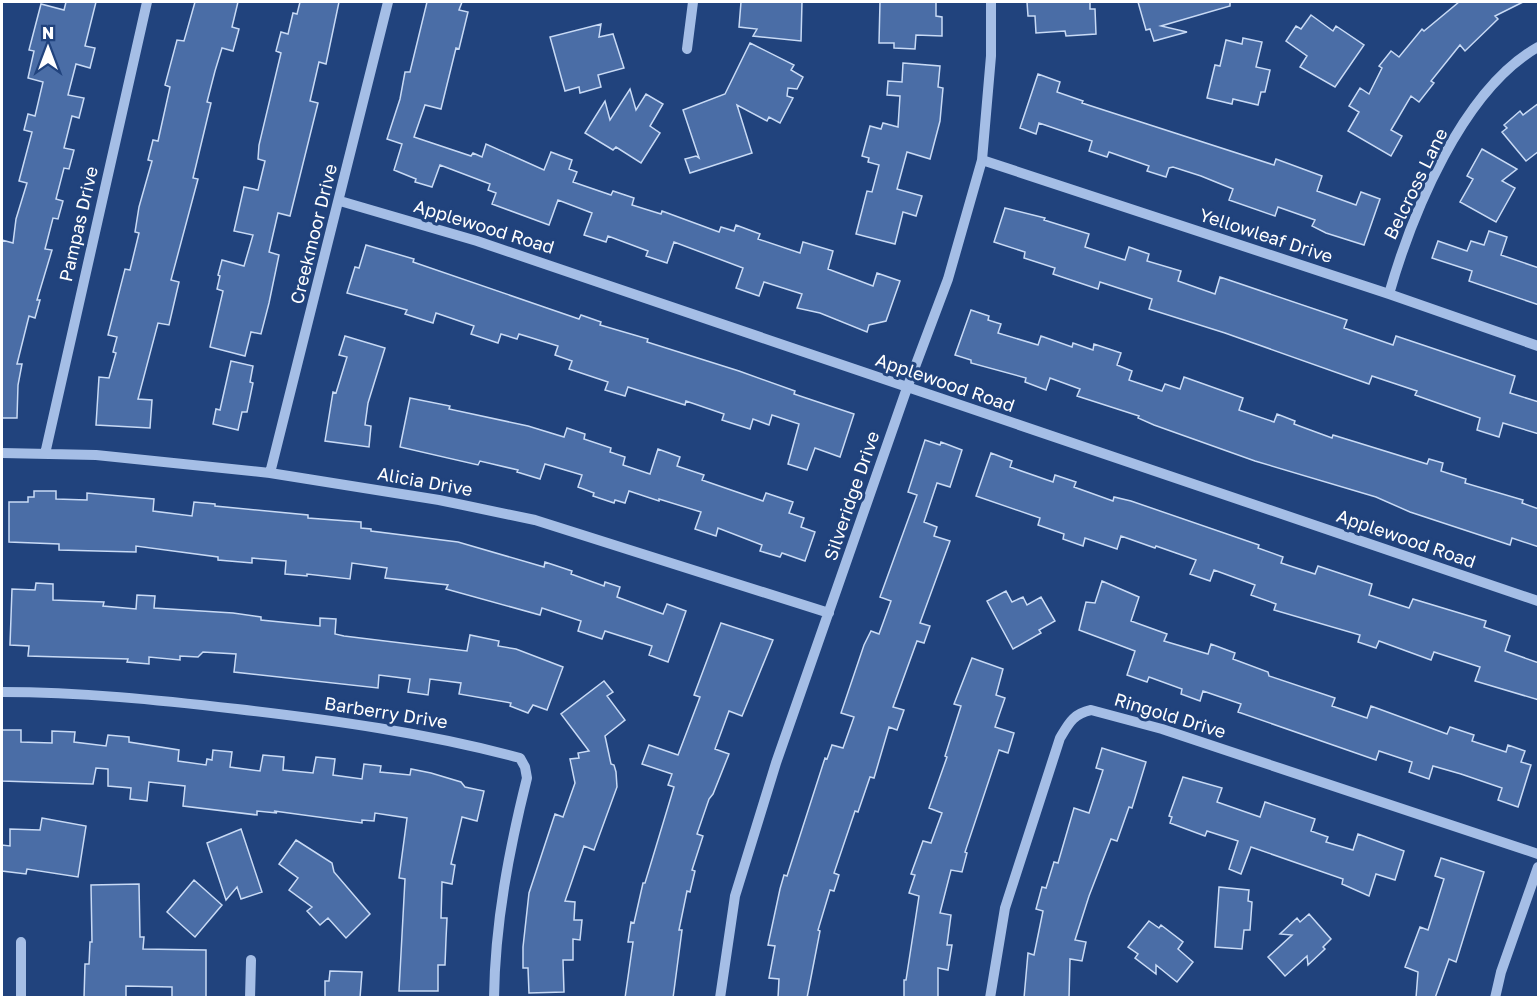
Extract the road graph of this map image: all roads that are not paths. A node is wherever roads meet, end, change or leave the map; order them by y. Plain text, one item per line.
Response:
1 (147, 2) edge
2 (388, 2) edge
3 (693, 2) edge
4 (991, 2) edge
5 (1539, 47) edge
6 (687, 49) dead end
7 (982, 160) junction
8 (340, 201) junction
9 (1389, 294) junction
10 (1539, 346) edge
11 (907, 388) junction
12 (2, 453) edge
13 (45, 454) junction
14 (270, 474) junction
15 (1539, 602) edge
16 (829, 613) junction
17 (2, 692) edge
18 (1539, 854) edge
19 (1539, 867) edge
20 (21, 942) dead end
21 (251, 960) dead end
22 (21, 998) edge
23 (250, 998) edge
24 (494, 998) edge
25 (720, 998) edge
26 (990, 998) edge
27 (1496, 998) edge

1 - 13 street, Pampas Drive
2 - 8 street, Creekmoor Drive
3 - 6 street
4 - 7 street, Silveridge Drive
5 - 9 street, Belcross Lane
7 - 9 street, Yellowleaf Drive
7 - 11 street, Silveridge Drive
8 - 11 street, Applewood Road
8 - 14 street, Creekmoor Drive
9 - 10 street, Yellowleaf Drive
11 - 15 street, Applewood Road
11 - 16 street, Silveridge Drive
12 - 13 street, Alicia Drive
13 - 14 street, Alicia Drive
14 - 16 street, Alicia Drive
16 - 25 street, Silveridge Drive
17 - 24 street, Barberry Drive
18 - 26 street, Ringold Drive
19 - 27 street
20 - 22 street
21 - 23 street

